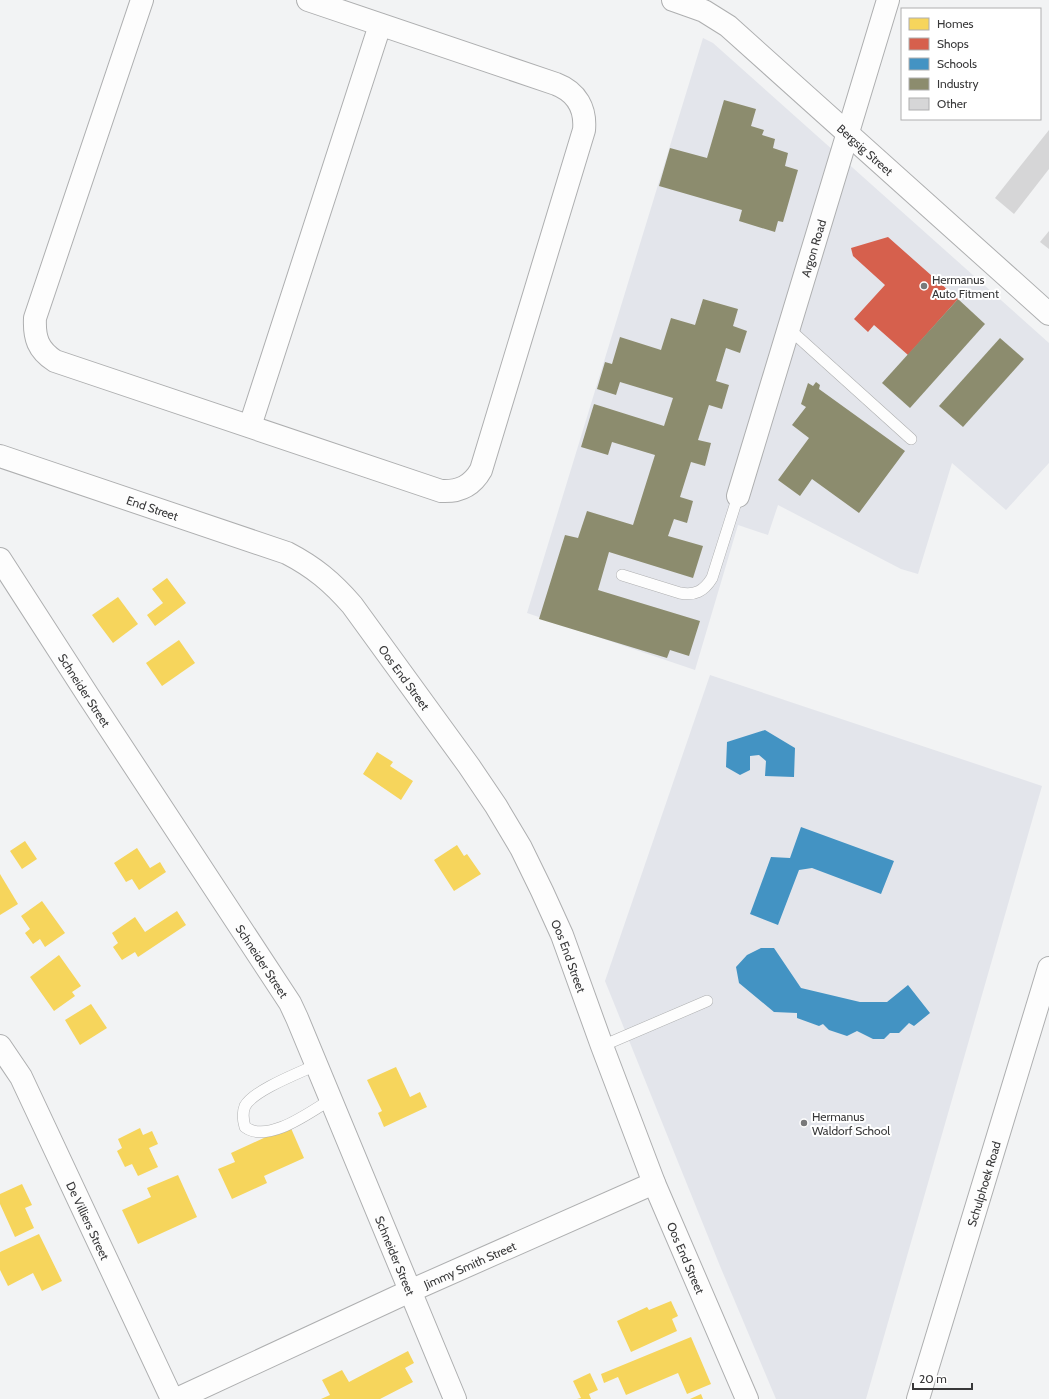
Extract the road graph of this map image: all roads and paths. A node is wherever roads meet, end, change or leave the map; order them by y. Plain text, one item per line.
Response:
1 (142, 0) edge
2 (308, 0) edge
3 (888, 0) edge
4 (687, 2) edge
5 (380, 24) junction
6 (848, 132) junction
7 (1049, 314) edge
8 (788, 328) junction
9 (250, 426) junction
10 (911, 438) dead end
11 (0, 456) edge
12 (738, 496) joint
13 (0, 559) edge
14 (304, 562) joint
15 (622, 575) dead end
16 (1049, 968) edge
17 (707, 1001) dead end
18 (0, 1046) edge
19 (602, 1046) junction
20 (316, 1065) junction
21 (330, 1100) junction
22 (654, 1183) junction
23 (410, 1291) junction
24 (172, 1399) edge
25 (177, 1399) edge
26 (455, 1399) edge
27 (747, 1399) edge
28 (918, 1399) edge

1 - 9 street
2 - 5 street
3 - 6 street, Argon Road
4 - 6 street, Bergsig Street
5 - 9 street
5 - 9 street
6 - 7 street, Bergsig Street
6 - 8 street, Argon Road
8 - 10 lane
8 - 12 street, Argon Road
11 - 14 street, End Street
12 - 15 lane
13 - 20 street, Schneider Street
14 - 19 street, Oos End Street
16 - 28 street, Schulphoek Road
17 - 19 lane
18 - 24 street, De Villiers Street
19 - 22 street, Oos End Street
20 - 21 street, Schneider Street
20 - 21 lane
21 - 23 street, Schneider Street
22 - 23 street, Jimmy Smith Street
22 - 27 street, Oos End Street
23 - 25 street, Jimmy Smith Street
23 - 26 street, Schneider Street

